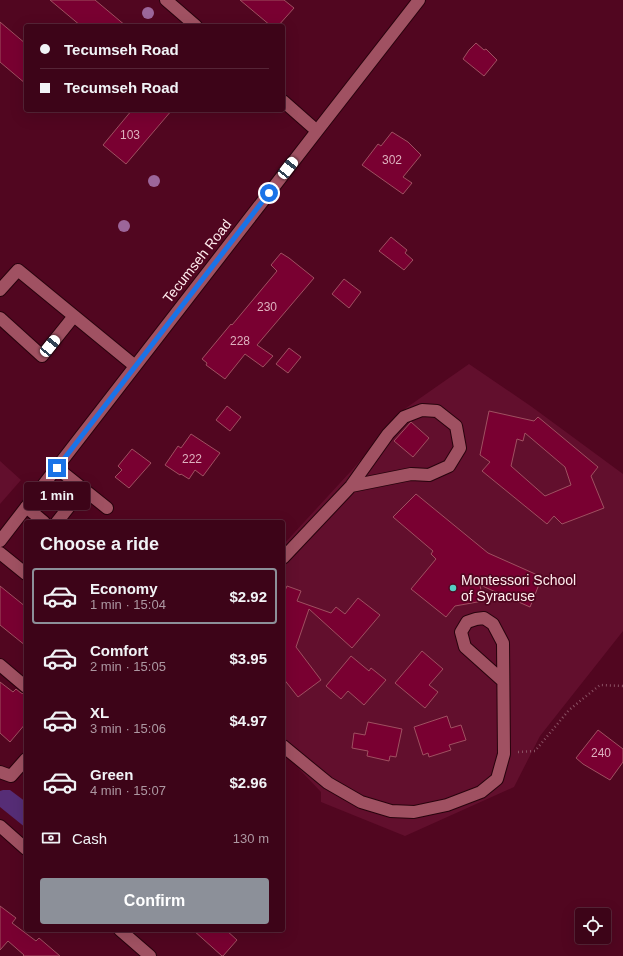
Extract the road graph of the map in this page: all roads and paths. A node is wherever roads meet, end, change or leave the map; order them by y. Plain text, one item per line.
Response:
1 (166, 0) edge
2 (420, 0) edge
3 (194, 24) edge
4 (285, 103) edge
5 (317, 131) junction
6 (0, 290) edge
7 (74, 316) junction
8 (0, 318) edge
9 (135, 366) junction
10 (57, 468) junction
11 (351, 486) junction
12 (83, 489) junction
13 (26, 508) junction
14 (107, 508) dead end
15 (41, 520) edge
16 (59, 520) edge
17 (0, 541) edge
18 (0, 553) edge
19 (285, 556) edge
20 (24, 572) edge
21 (0, 665) edge
22 (503, 681) junction
23 (24, 685) edge
24 (623, 686) edge
25 (285, 748) edge
26 (504, 754) junction
27 (24, 760) edge
28 (0, 772) edge
29 (0, 826) edge
30 (24, 847) edge
31 (122, 932) edge
32 (150, 956) edge

1 - 3 street
2 - 5 street, Tecumseh Road
4 - 5 street
5 - 9 street, Tecumseh Road
6 - 7 street
7 - 8 street
7 - 9 street
9 - 10 street, Tecumseh Road
10 - 12 street
10 - 13 street, Tecumseh Road
11 - 11 street
11 - 19 street
12 - 14 street
12 - 16 street
13 - 15 street
13 - 17 street, Tecumseh Road
18 - 20 street
21 - 23 street
22 - 22 street
22 - 26 street
24 - 26 path
25 - 26 street
27 - 28 street
29 - 30 street
31 - 32 street

